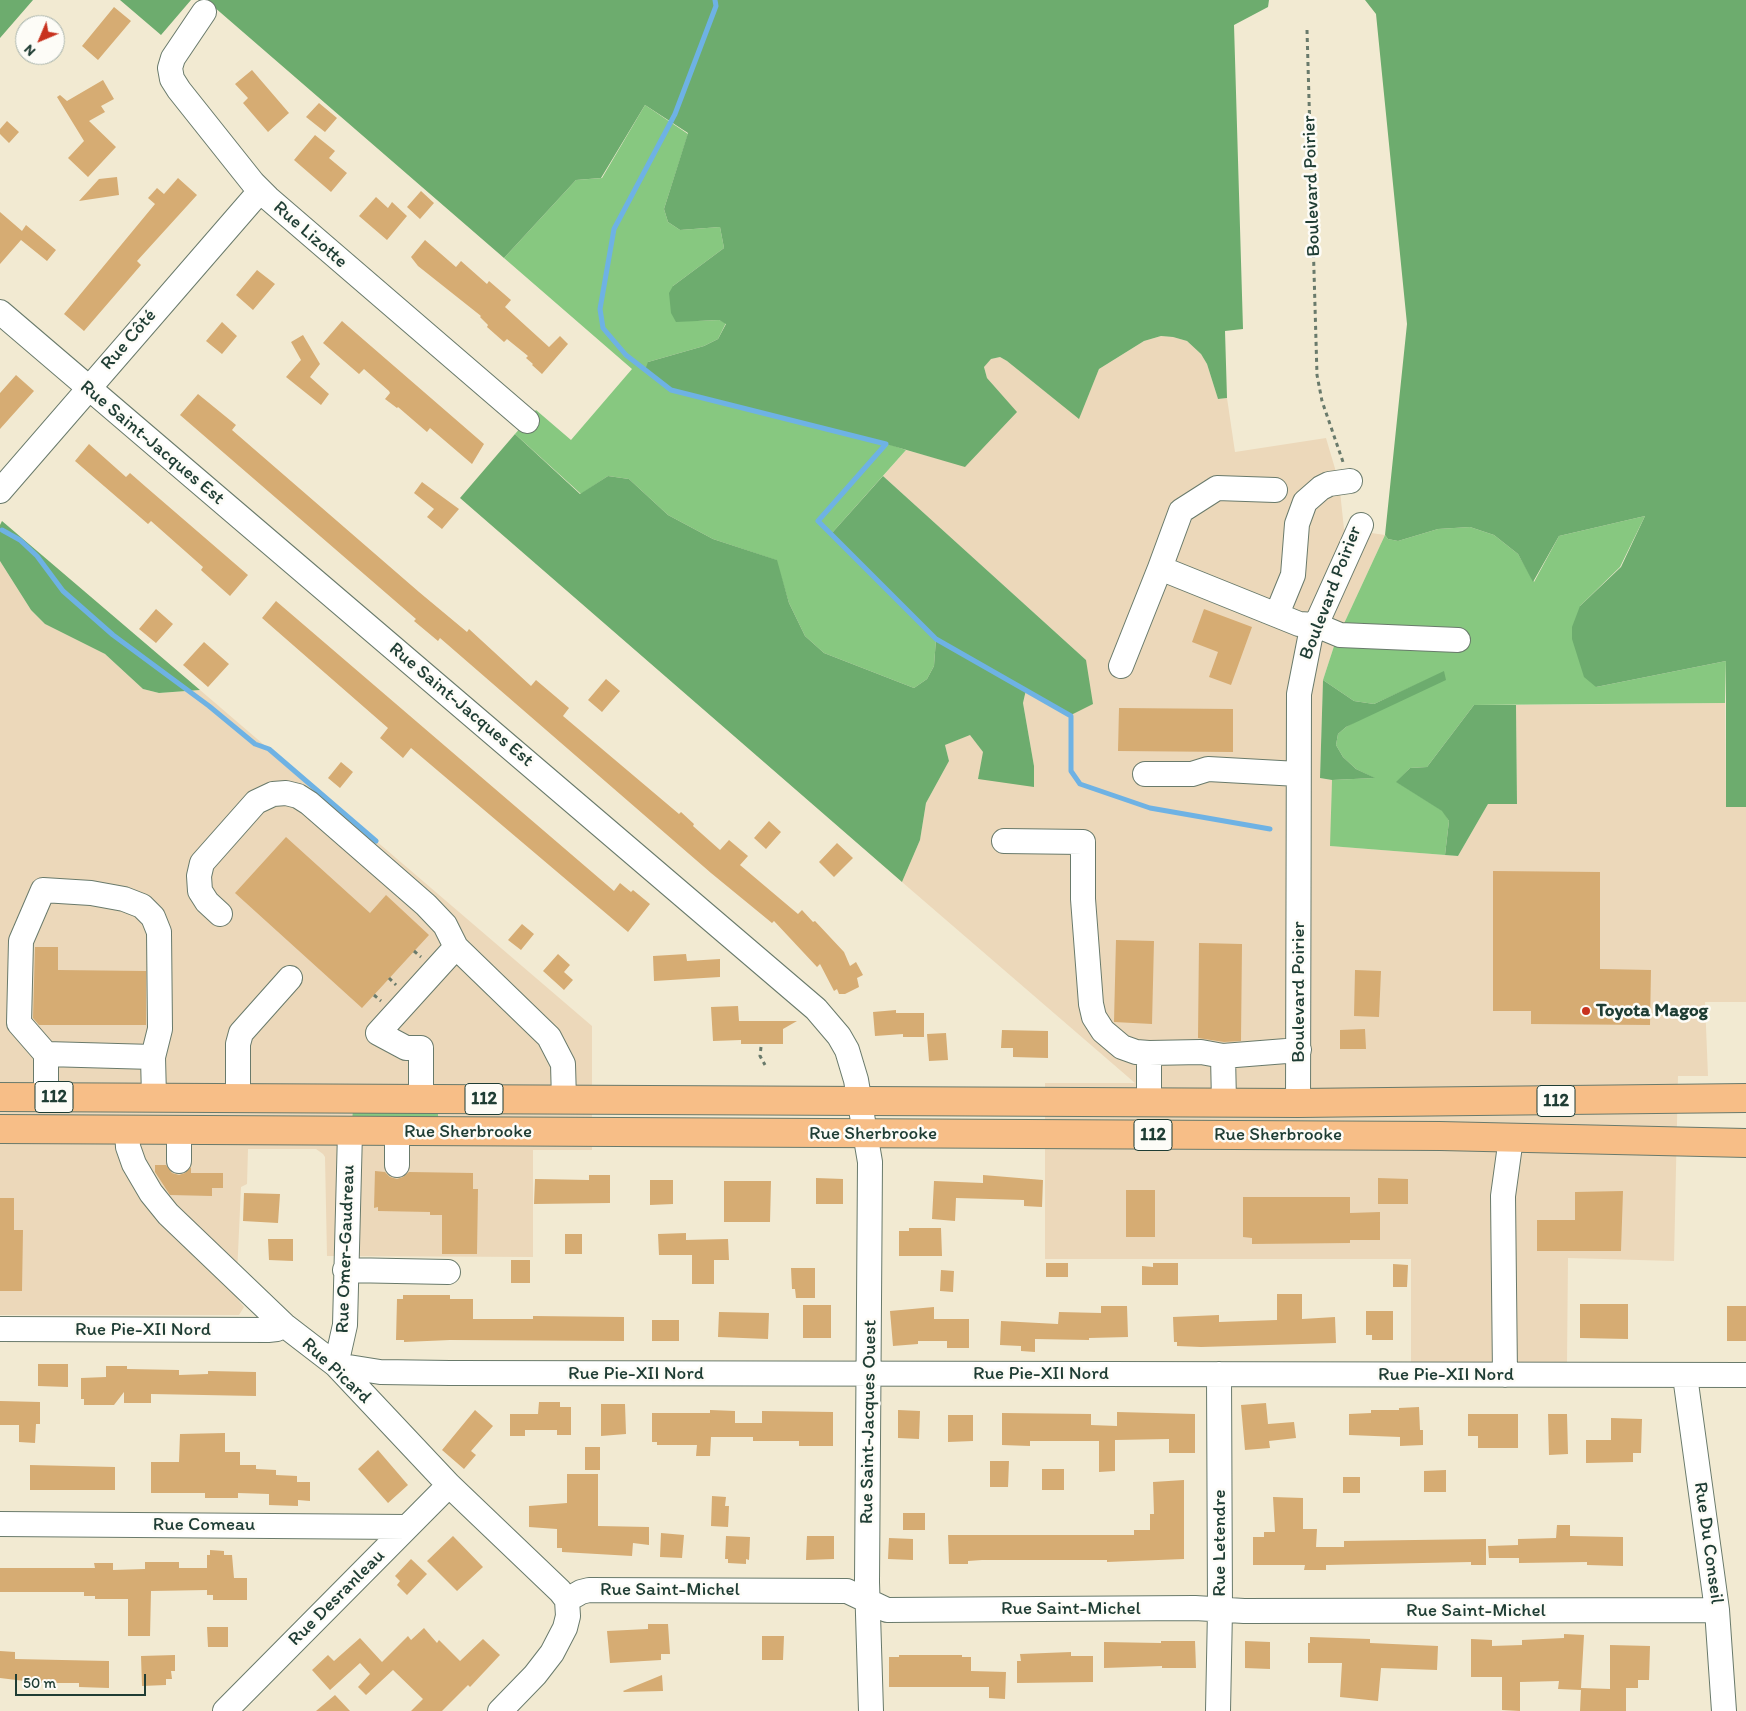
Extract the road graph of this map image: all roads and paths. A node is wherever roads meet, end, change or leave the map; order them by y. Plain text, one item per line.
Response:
1 (204, 12) dead end
2 (1307, 30) dead end
3 (260, 191) junction
4 (0, 312) edge
5 (88, 388) junction
6 (526, 421) dead end
7 (1350, 481) joint
8 (1275, 490) dead end
9 (0, 491) edge
10 (1361, 525) dead end
11 (1160, 568) junction
12 (1277, 614) junction
13 (1316, 625) junction
14 (1458, 640) dead end
15 (1121, 666) dead end
16 (1145, 774) dead end
17 (1298, 774) junction
18 (1004, 842) dead end
19 (220, 914) dead end
20 (456, 947) junction
21 (290, 978) dead end
22 (761, 1047) dead end
23 (1299, 1050) junction
24 (1149, 1053) junction
25 (46, 1054) junction
26 (1223, 1056) junction
27 (153, 1057) junction
28 (765, 1065) dead end
29 (0, 1097) edge
30 (46, 1097) junction
31 (154, 1097) junction
32 (238, 1098) junction
33 (1746, 1098) edge
34 (421, 1099) junction
35 (564, 1100) junction
36 (860, 1102) junction
37 (1149, 1102) junction
38 (1224, 1102) junction
39 (1298, 1103) junction
40 (0, 1129) edge
41 (127, 1130) junction
42 (179, 1130) junction
43 (350, 1132) junction
44 (397, 1132) junction
45 (866, 1134) junction
46 (1511, 1138) junction
47 (1746, 1143) edge
48 (179, 1161) dead end
49 (397, 1165) dead end
50 (345, 1270) junction
51 (448, 1272) dead end
52 (284, 1324) junction
53 (0, 1329) edge
54 (336, 1365) junction
55 (870, 1374) junction
56 (1219, 1374) junction
57 (1505, 1375) junction
58 (1746, 1375) edge
59 (1685, 1376) junction
60 (449, 1485) junction
61 (0, 1524) edge
62 (407, 1527) junction
63 (567, 1600) junction
64 (867, 1601) junction
65 (1220, 1610) junction
66 (1717, 1610) junction
67 (225, 1711) edge
68 (500, 1711) edge
69 (871, 1711) edge
70 (1218, 1711) edge
71 (1724, 1711) edge

1 - 3 street, Rue Lizotte
2 - 7 path, Boulevard Poirier
3 - 5 street, Rue Côté
3 - 6 street, Rue Lizotte
4 - 5 street, Rue Saint-Jacques Est
5 - 9 street, Rue Côté
5 - 36 street, Rue Saint-Jacques Est
7 - 12 street
8 - 11 street
10 - 13 street, Boulevard Poirier
11 - 12 street
11 - 15 street
12 - 13 street
13 - 14 street
13 - 17 street, Boulevard Poirier
16 - 17 street
17 - 23 street, Boulevard Poirier
18 - 24 street
19 - 20 street
20 - 34 street
20 - 35 street
21 - 32 street
22 - 28 path
23 - 26 street
23 - 39 street, Boulevard Poirier
24 - 26 street
24 - 37 street
25 - 27 street
25 - 27 street
25 - 30 street
26 - 38 street
27 - 31 street
29 - 30 main road, Rue Sherbrooke / 112
30 - 31 main road, Rue Sherbrooke / 112
31 - 32 main road, Rue Sherbrooke / 112
32 - 34 main road, Rue Sherbrooke / 112
33 - 39 main road, Rue Sherbrooke / 112
34 - 35 main road, Rue Sherbrooke / 112
35 - 36 main road, Rue Sherbrooke / 112
36 - 37 main road, Rue Sherbrooke / 112
36 - 45 street, Rue Saint-Jacques Est
37 - 38 main road, Rue Sherbrooke / 112
38 - 39 main road, Rue Sherbrooke / 112
40 - 41 main road, Rue Sherbrooke / 112
41 - 42 main road, Rue Sherbrooke / 112
41 - 52 street, Rue Picard
42 - 43 main road, Rue Sherbrooke / 112
42 - 48 street
43 - 44 main road, Rue Sherbrooke / 112
43 - 50 street, Rue Omer-Gaudreau
44 - 45 main road, Rue Sherbrooke / 112
44 - 49 street
45 - 46 main road, Rue Sherbrooke / 112
45 - 55 street, Rue Saint-Jacques Ouest
46 - 47 main road, Rue Sherbrooke / 112
46 - 57 street
50 - 51 street
50 - 54 street, Rue Omer-Gaudreau
52 - 53 street, Rue Pie-XII Nord
52 - 54 street, Rue Picard
54 - 55 street, Rue Pie-XII Nord
54 - 60 street, Rue Picard
55 - 56 street, Rue Pie-XII Nord
55 - 64 street, Rue Saint-Jacques Ouest
56 - 57 street, Rue Pie-XII Nord
56 - 65 street, Rue Letendre
57 - 59 street, Rue Pie-XII Nord
58 - 59 street, Rue Pie-XII Nord
59 - 66 street, Rue Du Conseil
60 - 62 street, Rue Desranleau
60 - 63 street, Rue Picard
61 - 62 street, Rue Comeau
62 - 67 street, Rue Desranleau
63 - 64 street, Rue Saint-Michel
63 - 68 street
64 - 65 street, Rue Saint-Michel
64 - 69 street, Rue Saint-Jacques Ouest
65 - 66 street, Rue Saint-Michel
65 - 70 street, Rue Letendre
66 - 71 street, Rue Du Conseil

